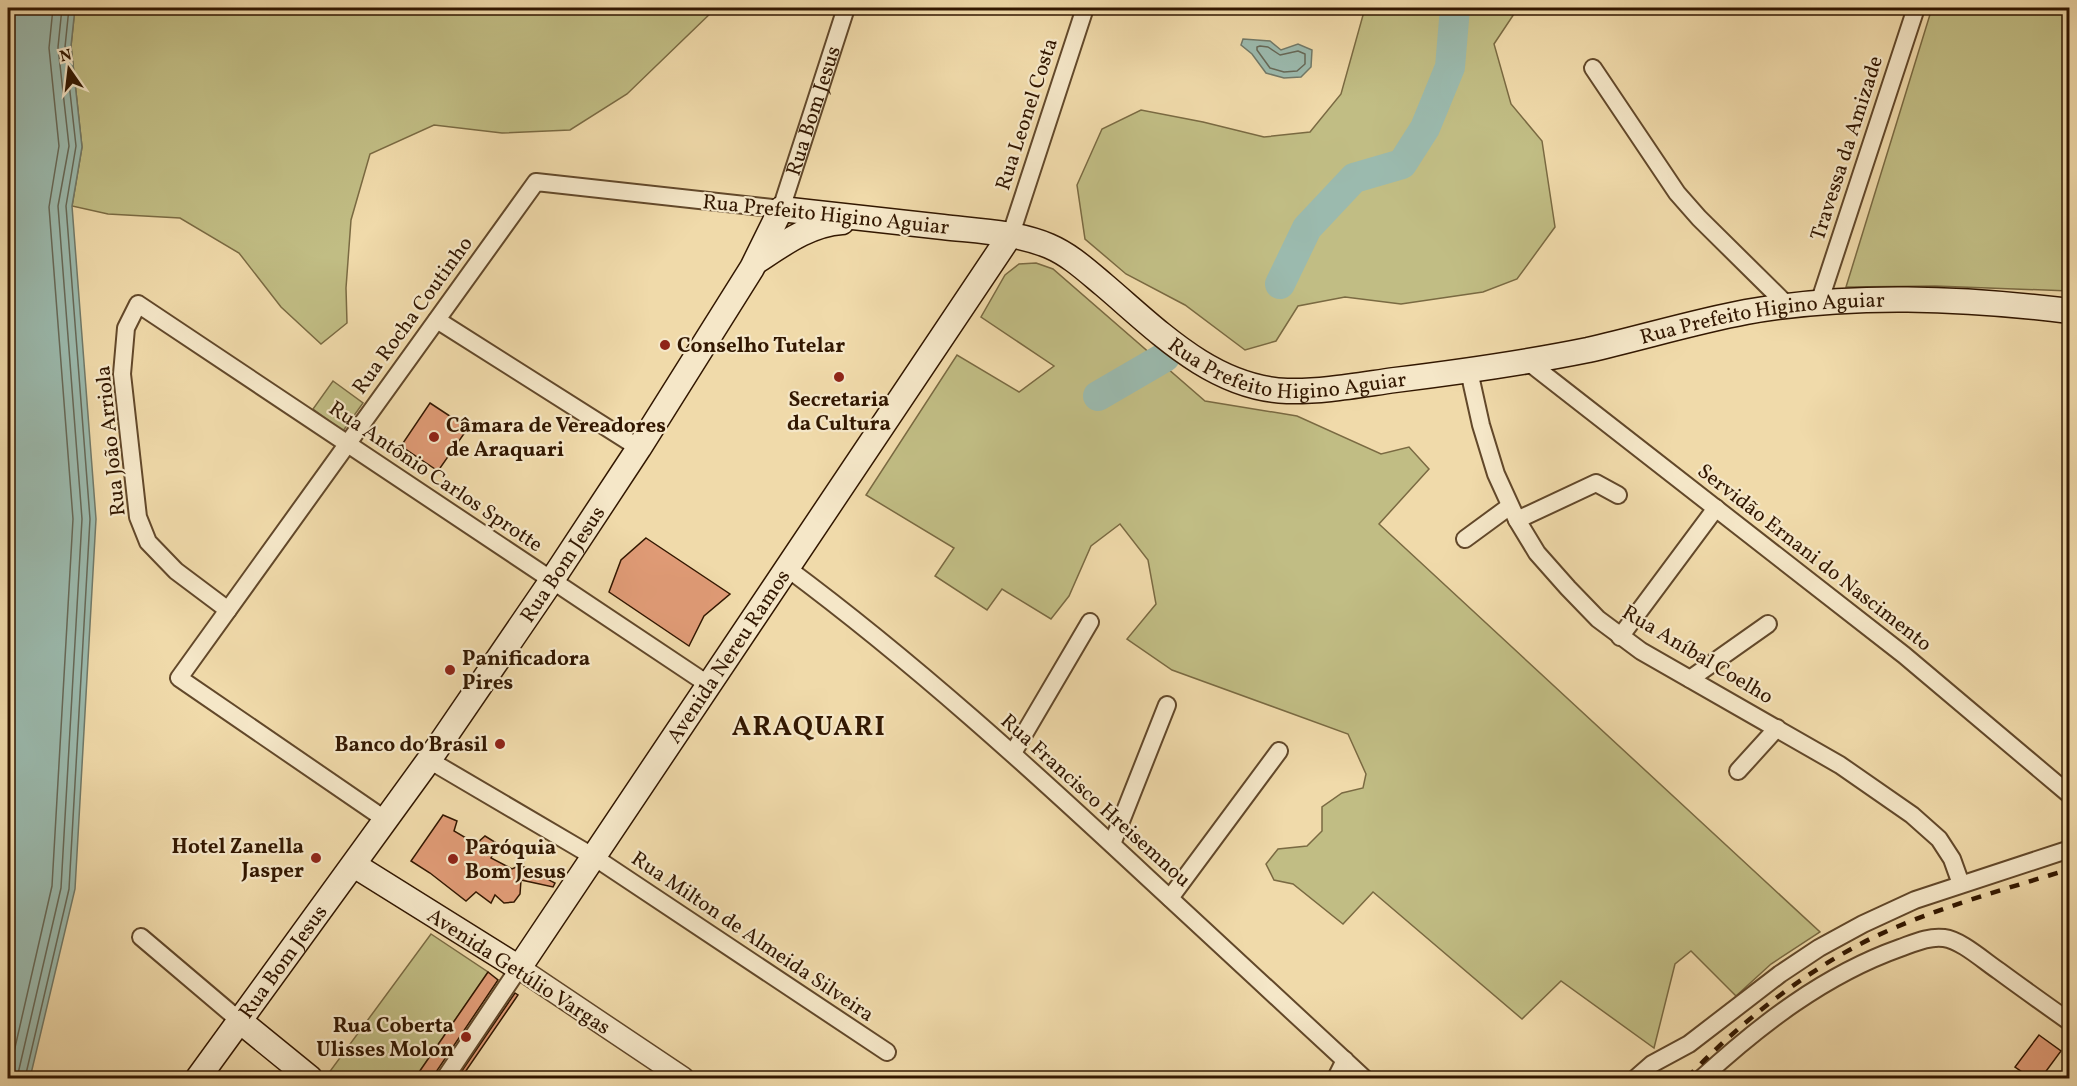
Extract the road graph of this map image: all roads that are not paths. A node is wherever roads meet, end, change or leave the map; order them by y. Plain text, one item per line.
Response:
1 (846, 8) edge
2 (1085, 8) edge
3 (1916, 8) edge
4 (1593, 68) dead end
5 (536, 182) joint
6 (781, 209) junction
7 (878, 219) junction
8 (1011, 234) junction
9 (756, 262) junction
10 (1819, 303) junction
11 (138, 304) joint
12 (1788, 306) junction
13 (2070, 311) edge
14 (436, 320) junction
15 (1527, 361) junction
16 (1469, 371) junction
17 (347, 444) junction
18 (639, 448) junction
19 (1618, 495) dead end
20 (1716, 508) junction
21 (1514, 513) junction
22 (1465, 539) dead end
23 (787, 568) junction
24 (552, 580) junction
25 (228, 610) junction
26 (1090, 622) dead end
27 (1768, 624) dead end
28 (1620, 637) junction
29 (1690, 680) junction
30 (709, 685) junction
31 (1167, 705) dead end
32 (1777, 728) junction
33 (1279, 751) dead end
34 (1013, 753) junction
35 (429, 760) junction
36 (1738, 771) dead end
37 (2070, 795) edge
38 (386, 820) junction
39 (1112, 844) junction
40 (2070, 849) edge
41 (594, 857) junction
42 (354, 865) junction
43 (1961, 884) junction
44 (1170, 897) junction
45 (141, 937) dead end
46 (519, 968) junction
47 (240, 1021) junction
48 (2070, 1022) edge
49 (887, 1052) dead end
50 (1345, 1060) junction
51 (198, 1078) edge
52 (310, 1078) edge
53 (445, 1078) edge
54 (683, 1078) edge
55 (1336, 1078) edge
56 (1364, 1078) edge
57 (1636, 1078) edge
58 (1702, 1078) edge

1 - 6 street, Rua Bom Jesus
2 - 8 street, Rua Leonel Costa
3 - 10 street, Travessa da Amizade
4 - 12 street
5 - 6 street, Rua Prefeito Higino Aguiar
5 - 14 street, Rua Rocha Coutinho
6 - 7 main road, Rua Prefeito Higino Aguiar
6 - 9 main road, Rua Bom Jesus
7 - 8 main road, Rua Prefeito Higino Aguiar
7 - 9 main road
8 - 16 main road, Rua Prefeito Higino Aguiar
8 - 23 main road, Avenida Nereu Ramos
9 - 18 main road, Rua Bom Jesus
10 - 12 main road, Rua Prefeito Higino Aguiar
10 - 13 main road, Rua Prefeito Higino Aguiar
11 - 17 street, Rua Antônio Carlos Sprotte
11 - 25 street, Rua João Arriola
12 - 15 main road, Rua Prefeito Higino Aguiar
14 - 17 street, Rua Rocha Coutinho
14 - 18 street
15 - 16 main road, Rua Prefeito Higino Aguiar
15 - 20 street, Servidão Ernani do Nascimento
16 - 21 street, Rua Aníbal Coelho
17 - 24 street, Rua Antônio Carlos Sprotte
17 - 25 street, Rua Rocha Coutinho
18 - 24 main road, Rua Bom Jesus
19 - 21 street
20 - 28 street
20 - 37 street, Servidão Ernani do Nascimento
21 - 22 street
21 - 28 street, Rua Aníbal Coelho
23 - 30 main road, Avenida Nereu Ramos
23 - 34 street, Rua Francisco Hreisemnou
24 - 30 street, Rua Antônio Carlos Sprotte
24 - 35 main road, Rua Bom Jesus
25 - 38 street, Rua Rocha Coutinho
26 - 34 street
27 - 29 street
28 - 29 street, Rua Aníbal Coelho
29 - 32 street, Rua Aníbal Coelho
30 - 41 main road, Avenida Nereu Ramos
31 - 39 street
32 - 36 street
32 - 43 street, Rua Aníbal Coelho
33 - 44 street
34 - 39 street, Rua Francisco Hreisemnou
35 - 38 main road, Rua Bom Jesus
35 - 41 street, Rua Milton de Almeida Silveira
38 - 42 main road, Rua Bom Jesus
39 - 44 street, Rua Francisco Hreisemnou
40 - 43 street
41 - 46 main road, Avenida Nereu Ramos
41 - 49 street, Rua Milton de Almeida Silveira
42 - 46 main road, Avenida Getúlio Vargas
42 - 47 main road, Rua Bom Jesus
43 - 57 street
44 - 50 street, Rua Francisco Hreisemnou
45 - 47 street
46 - 53 street, Avenida Nereu Ramos
46 - 54 street, Avenida Getúlio Vargas
47 - 51 main road, Rua Bom Jesus
47 - 52 main road
48 - 58 street
50 - 55 street
50 - 56 street, Rua Francisco Hreisemnou

